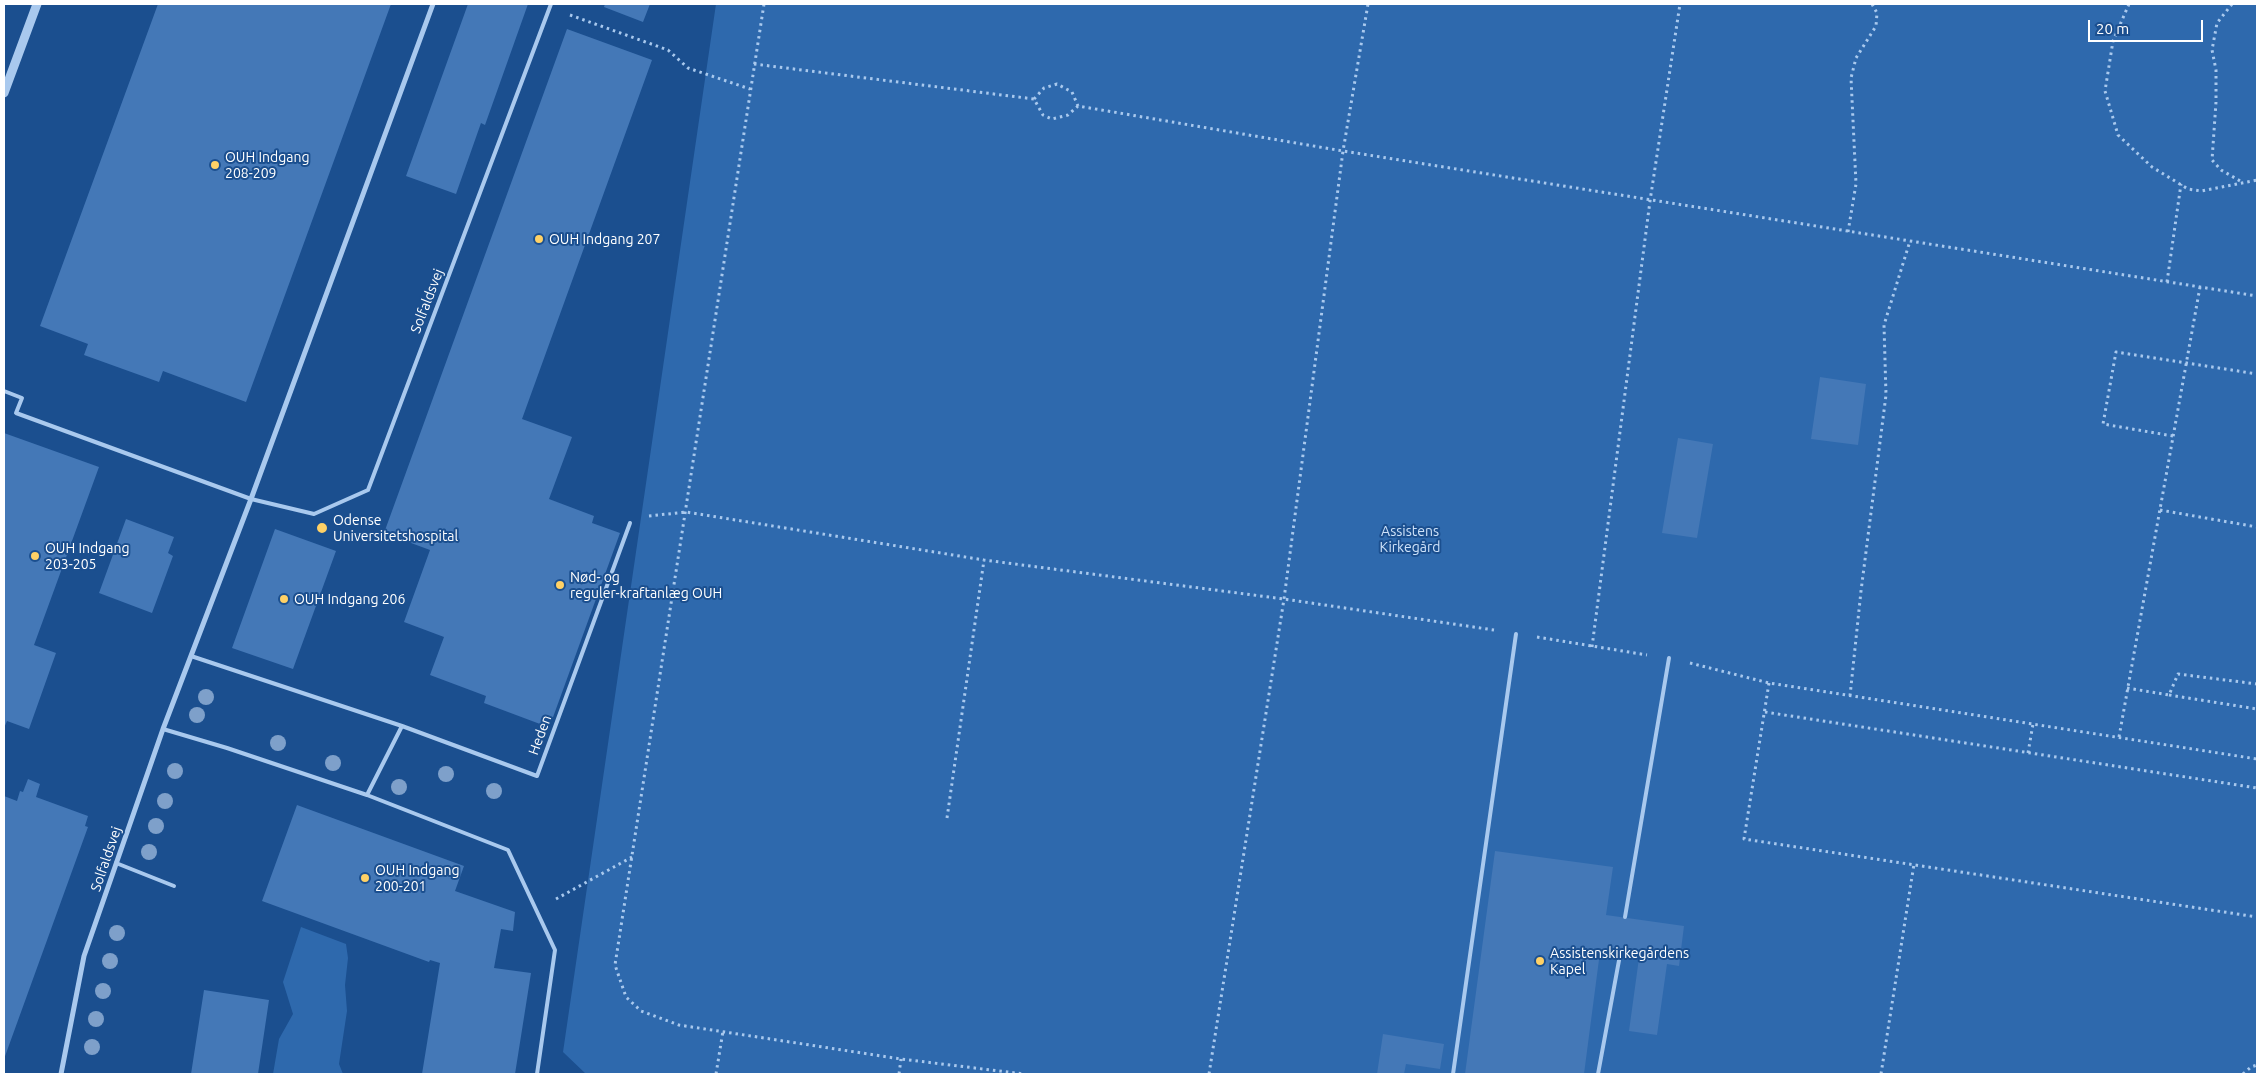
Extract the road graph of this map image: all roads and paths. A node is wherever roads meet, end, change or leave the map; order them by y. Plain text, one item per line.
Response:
1 (37, 4) edge
2 (433, 4) edge
3 (764, 4) edge
4 (1368, 4) edge
5 (1680, 4) edge
6 (1872, 4) edge
7 (2129, 4) edge
8 (2232, 4) edge
9 (550, 6) edge
10 (754, 64) junction
11 (750, 89) junction
12 (4, 93) edge
13 (1034, 99) junction
14 (1078, 106) junction
15 (1343, 151) junction
16 (2257, 180) edge
17 (2242, 182) junction
18 (2180, 184) junction
19 (1650, 200) junction
20 (1848, 232) junction
21 (1910, 241) junction
22 (2167, 282) junction
23 (2200, 287) junction
24 (2257, 296) edge
25 (2186, 364) junction
26 (2257, 374) edge
27 (4, 391) edge
28 (2173, 436) junction
29 (251, 499) junction
30 (2160, 510) junction
31 (686, 512) junction
32 (630, 523) joint
33 (2257, 527) edge
34 (984, 560) junction
35 (1284, 599) junction
36 (1516, 634) junction
37 (1592, 647) junction
38 (191, 656) junction
39 (1669, 658) junction
40 (1770, 683) junction
41 (2257, 684) edge
42 (2127, 688) junction
43 (2169, 695) junction
44 (1850, 696) junction
45 (2257, 709) edge
46 (1765, 712) junction
47 (2033, 724) junction
48 (402, 726) junction
49 (162, 729) junction
50 (2119, 737) junction
51 (2028, 753) junction
52 (2257, 759) edge
53 (2257, 788) edge
54 (366, 795) junction
55 (947, 818) dead end
56 (632, 857) junction
57 (116, 863) junction
58 (1914, 864) junction
59 (174, 886) dead end
60 (536, 910) junction
61 (1625, 917) dead end
62 (2257, 917) edge
63 (1620, 955) dead end
64 (723, 1031) junction
65 (901, 1058) junction
66 (2257, 1065) edge
67 (60, 1074) edge
68 (537, 1074) edge
69 (716, 1074) edge
70 (898, 1074) edge
71 (1024, 1074) edge
72 (1209, 1074) edge
73 (1453, 1074) edge
74 (1598, 1074) edge
75 (1881, 1074) edge
76 (2243, 1074) edge

1 - 12 street
2 - 29 street, Solfaldsvej
3 - 10 path
4 - 15 path
5 - 19 path
6 - 20 path
7 - 18 path
8 - 17 path
9 - 11 path
9 - 29 lane, Solfaldsvej
10 - 11 path
10 - 13 path
11 - 31 path
13 - 14 path
13 - 14 path
14 - 15 path
15 - 19 path
15 - 35 path
16 - 17 path
17 - 18 path
18 - 22 path
19 - 20 path
19 - 37 path
20 - 21 path
21 - 22 path
21 - 44 path
22 - 23 path
23 - 24 path
23 - 25 path
25 - 26 path
25 - 28 path
25 - 28 path
27 - 29 lane
28 - 30 path
29 - 38 street, Solfaldsvej
30 - 33 path
30 - 42 path
31 - 32 path
31 - 34 path
31 - 56 path
32 - 48 lane, Heden
34 - 35 path
34 - 55 path
35 - 36 path
35 - 72 path
36 - 37 path
36 - 73 lane
37 - 39 path
38 - 48 lane
38 - 49 street, Solfaldsvej
39 - 40 path
39 - 61 lane
40 - 44 path
40 - 46 path
41 - 43 path
42 - 43 path
42 - 50 path
43 - 45 path
44 - 47 path
46 - 51 path
46 - 58 path
47 - 50 path
47 - 51 path
48 - 54 lane
49 - 54 lane
49 - 57 street, Solfaldsvej
50 - 52 path
51 - 53 path
54 - 60 lane
56 - 60 path
56 - 64 path
57 - 59 lane
57 - 67 street, Solfaldsvej
58 - 62 path
58 - 75 path
60 - 68 lane
63 - 74 lane
64 - 65 path
64 - 69 path
65 - 70 path
65 - 71 path
66 - 76 path

